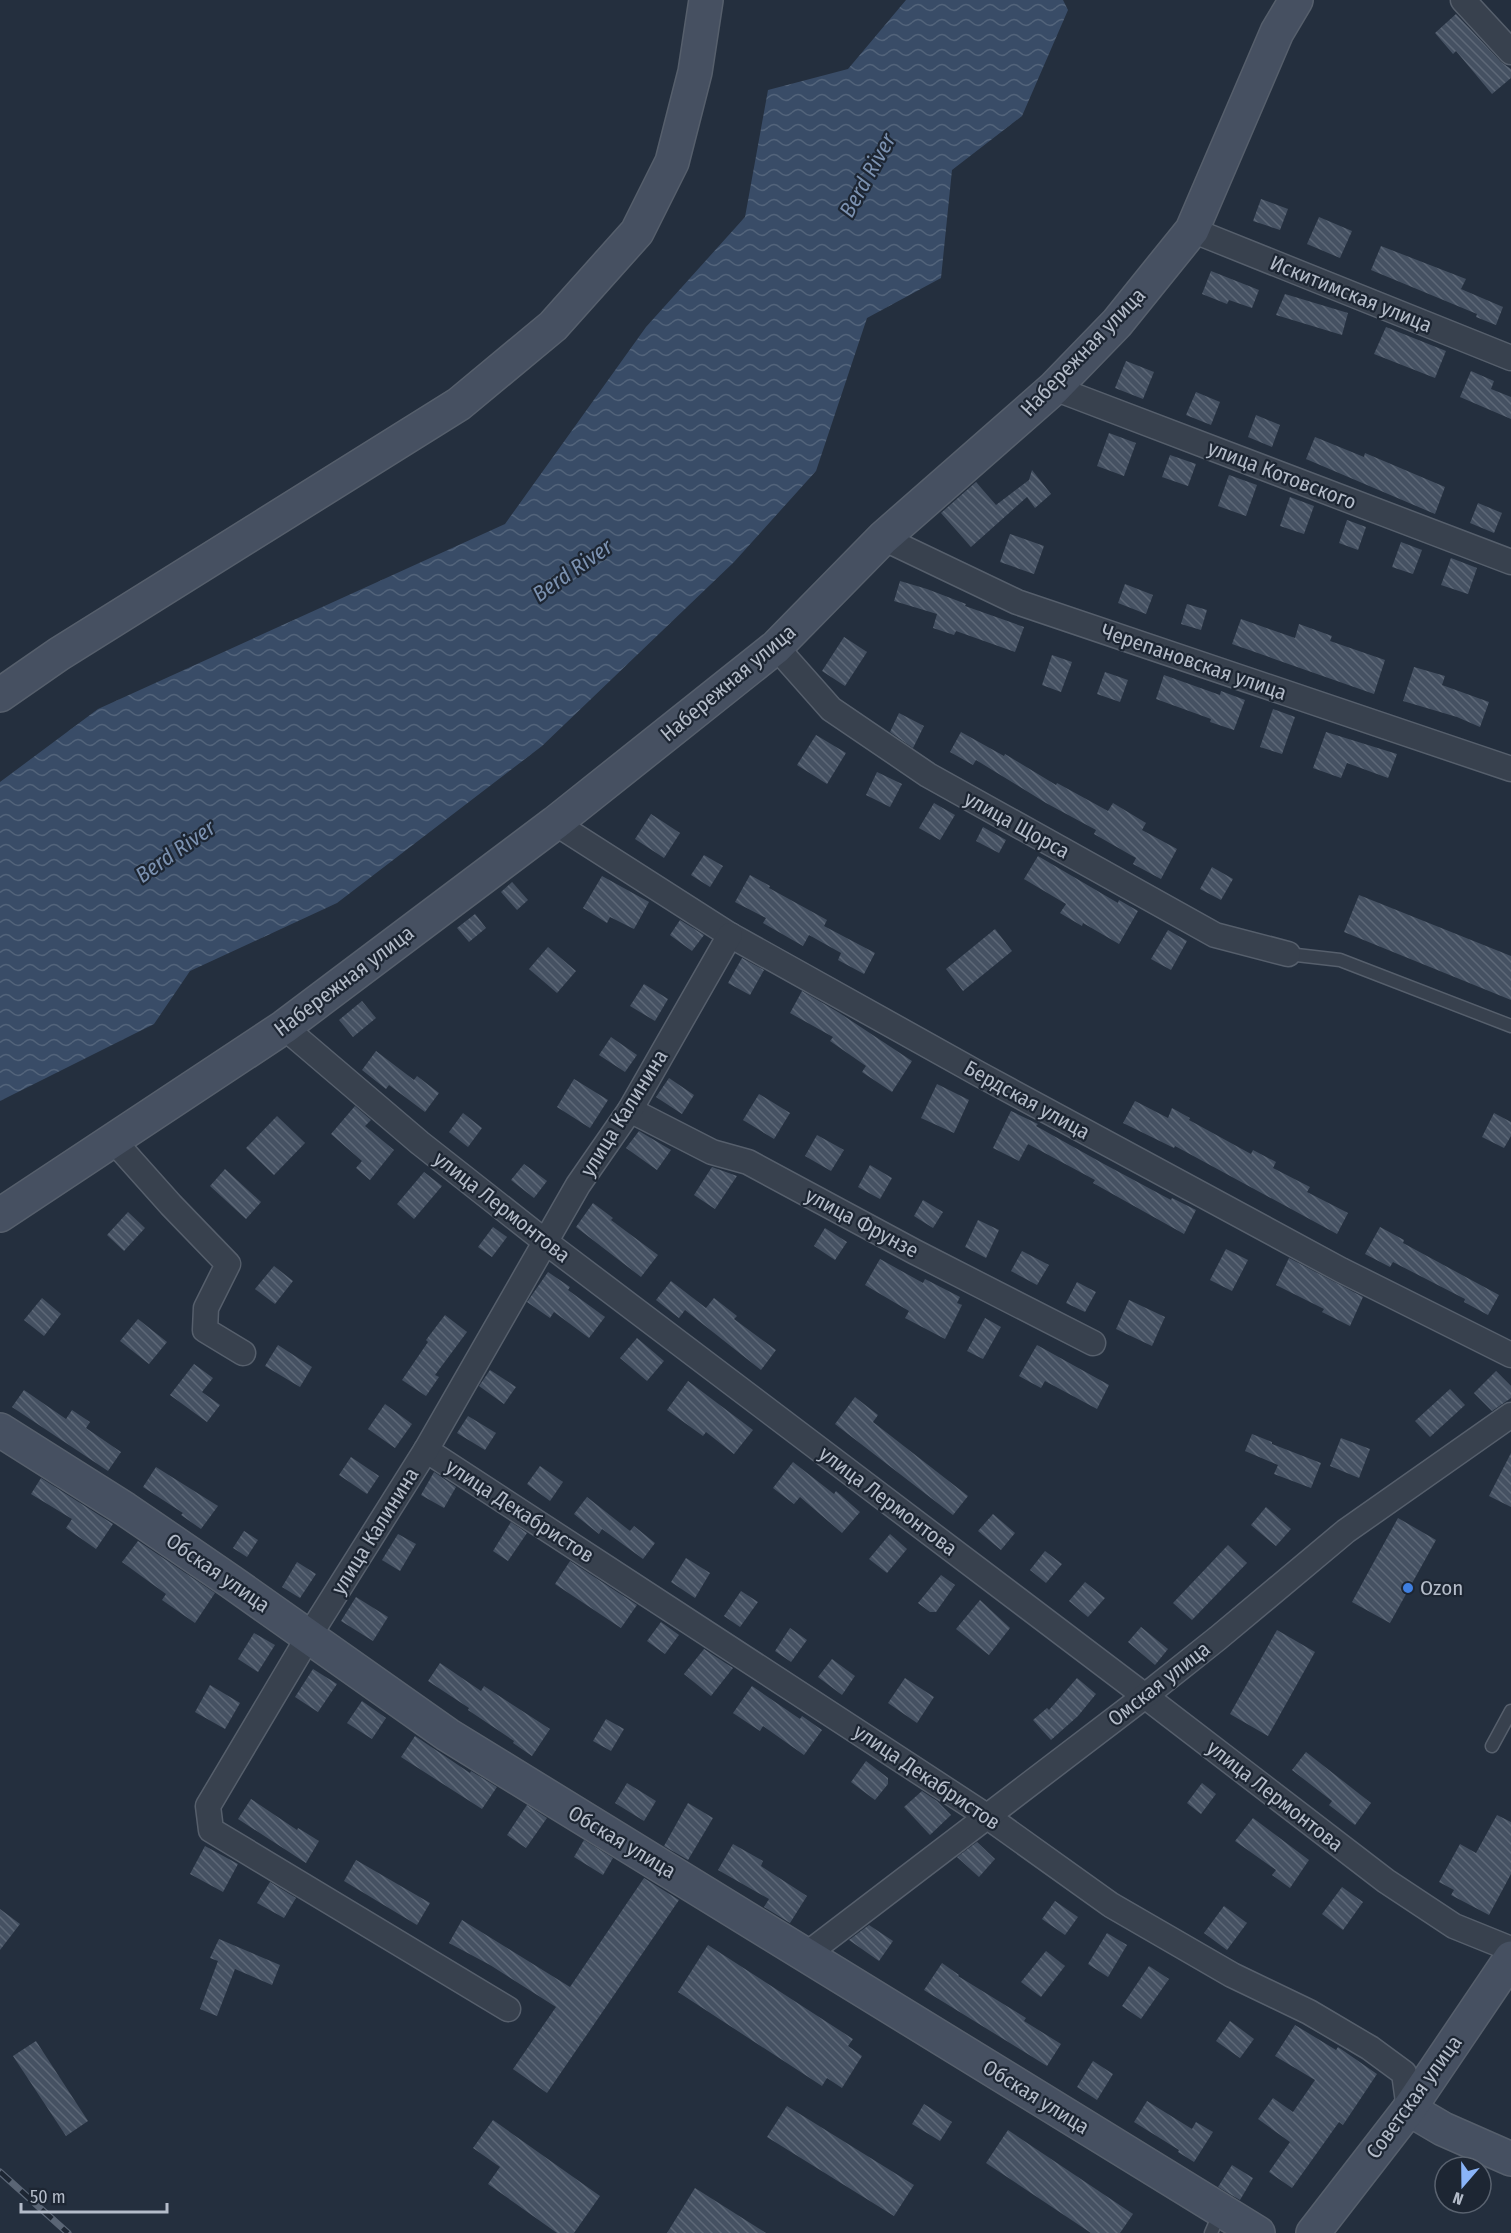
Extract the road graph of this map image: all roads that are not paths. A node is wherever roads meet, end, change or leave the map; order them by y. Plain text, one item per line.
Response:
1 (706, 0) edge
2 (1296, 0) edge
3 (1463, 0) edge
4 (1511, 52) edge
5 (1192, 230) junction
6 (1511, 358) edge
7 (1054, 388) junction
8 (883, 538) junction
9 (1511, 562) edge
10 (776, 647) junction
11 (0, 695) edge
12 (1511, 769) edge
13 (555, 823) junction
14 (730, 935) junction
15 (1287, 954) joint
16 (284, 1026) junction
17 (1511, 1026) edge
18 (630, 1110) junction
19 (113, 1140) junction
20 (0, 1215) edge
21 (547, 1243) junction
22 (1093, 1343) dead end
23 (243, 1353) dead end
24 (1511, 1355) edge
25 (1511, 1415) edge
26 (0, 1430) edge
27 (426, 1450) junction
28 (309, 1636) junction
29 (1145, 1696) junction
30 (1511, 1711) edge
31 (1492, 1746) dead end
32 (988, 1817) junction
33 (1511, 1949) edge
34 (807, 1954) junction
35 (1511, 1958) edge
36 (508, 2009) dead end
37 (1409, 2109) junction
38 (1511, 2159) edge
39 (1216, 2222) edge
40 (1258, 2233) edge
41 (1313, 2233) edge

1 - 11 street
2 - 5 street, Набережная улица
3 - 4 street
5 - 6 street, Искитимская улица
5 - 7 street, Набережная улица
7 - 8 street, Набережная улица
7 - 9 street, улица Котовского
8 - 10 street, Набережная улица
8 - 12 street, Черепановская улица
10 - 13 street, Набережная улица
10 - 15 street, улица Щорса
13 - 14 street, Бердская улица
13 - 16 street, Набережная улица
14 - 18 street, улица Калинина
14 - 24 street, Бердская улица
15 - 17 lane
16 - 19 street, Набережная улица
16 - 21 street, улица Лермонтова
18 - 21 street, улица Калинина
18 - 22 street, улица Фрунзе
19 - 20 street, Набережная улица
19 - 23 street
21 - 27 street, улица Калинина
21 - 29 street, улица Лермонтова
25 - 29 street, Омская улица
26 - 28 street, Обская улица
27 - 28 street, улица Калинина
27 - 32 street, улица Декабристов
28 - 34 street, Обская улица
28 - 36 street, улица Калинина
29 - 32 street, Омская улица
29 - 33 street, улица Лермонтова
30 - 31 lane
32 - 34 street, Омская улица
32 - 37 street, улица Декабристов
34 - 39 street, Обская улица
35 - 37 street, Советская улица
37 - 38 street
37 - 41 street, Советская улица
39 - 40 street, Обская улица

